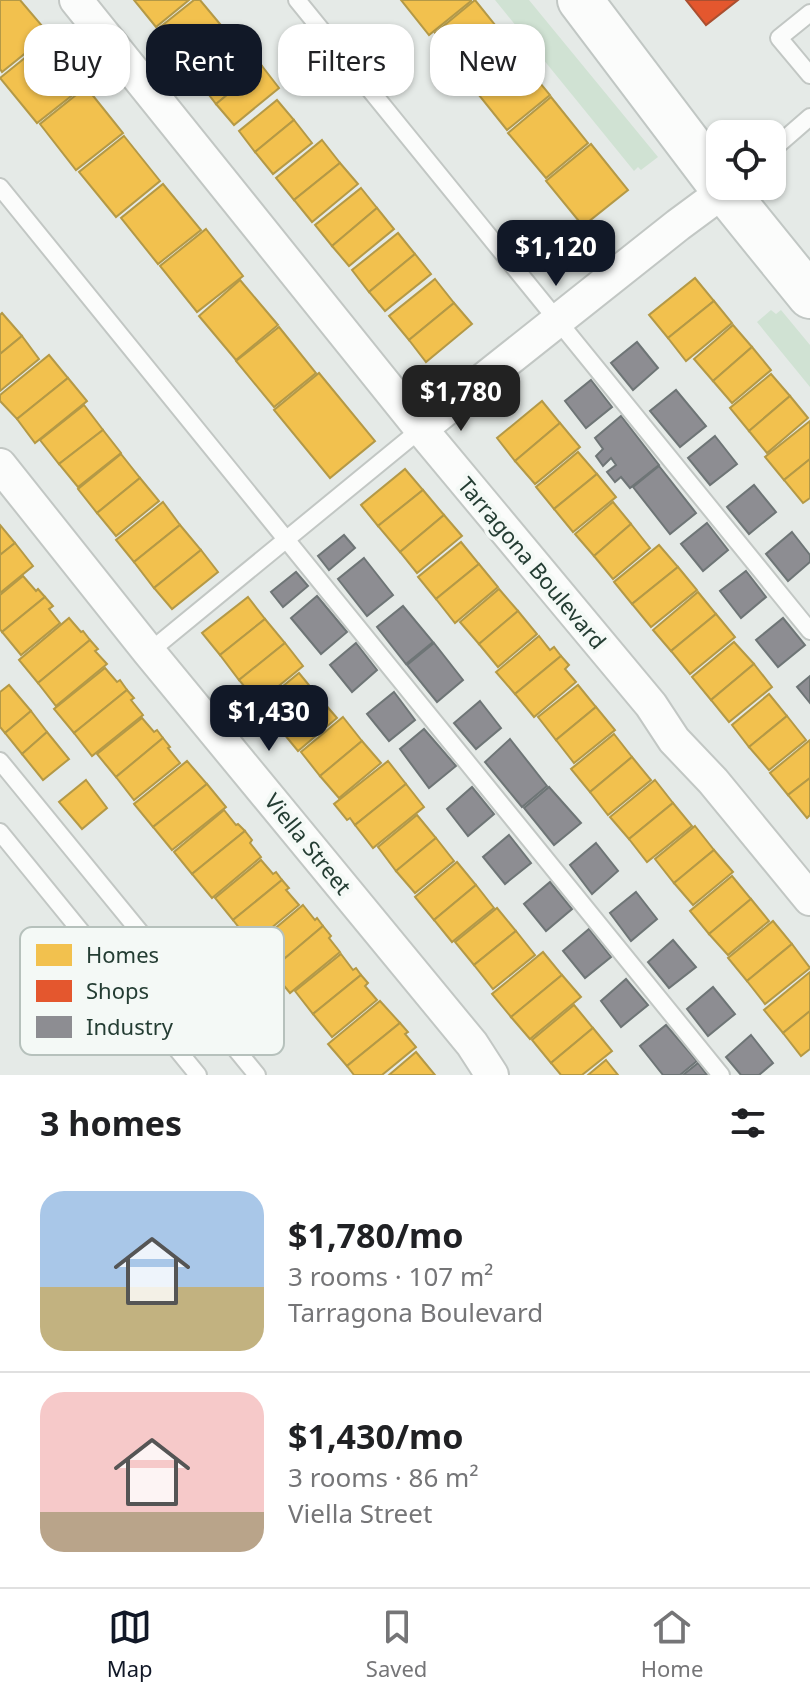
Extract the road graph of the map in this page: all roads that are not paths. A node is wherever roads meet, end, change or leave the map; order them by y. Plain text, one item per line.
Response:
1 (76, 0) edge
2 (297, 0) edge
3 (580, 0) edge
4 (810, 13) edge
5 (810, 75) edge
6 (810, 117) edge
7 (786, 138) edge
8 (706, 164) edge
9 (0, 187) edge
10 (708, 200) edge
11 (734, 200) edge
12 (810, 296) edge
13 (558, 322) junction
14 (421, 429) junction
15 (0, 465) edge
16 (286, 539) junction
17 (810, 631) edge
18 (149, 652) junction
19 (0, 761) edge
20 (0, 832) edge
21 (810, 899) edge
22 (77, 927) edge
23 (136, 927) edge
24 (182, 1055) edge
25 (241, 1055) edge
26 (198, 1075) edge
27 (257, 1075) edge
28 (492, 1075) edge
29 (721, 1075) edge

1 - 14 street, Tarragona Boulevard
2 - 13 lane
3 - 8 main road
4 - 5 lane
6 - 7 lane
9 - 16 lane
10 - 13 street
11 - 12 main road
13 - 14 street
13 - 17 lane
14 - 16 lane
14 - 21 street, Tarragona Boulevard
15 - 18 street, Viella Street
16 - 18 lane
16 - 29 lane
18 - 28 street, Viella Street
19 - 23 lane
20 - 22 lane
24 - 26 lane
25 - 27 lane

